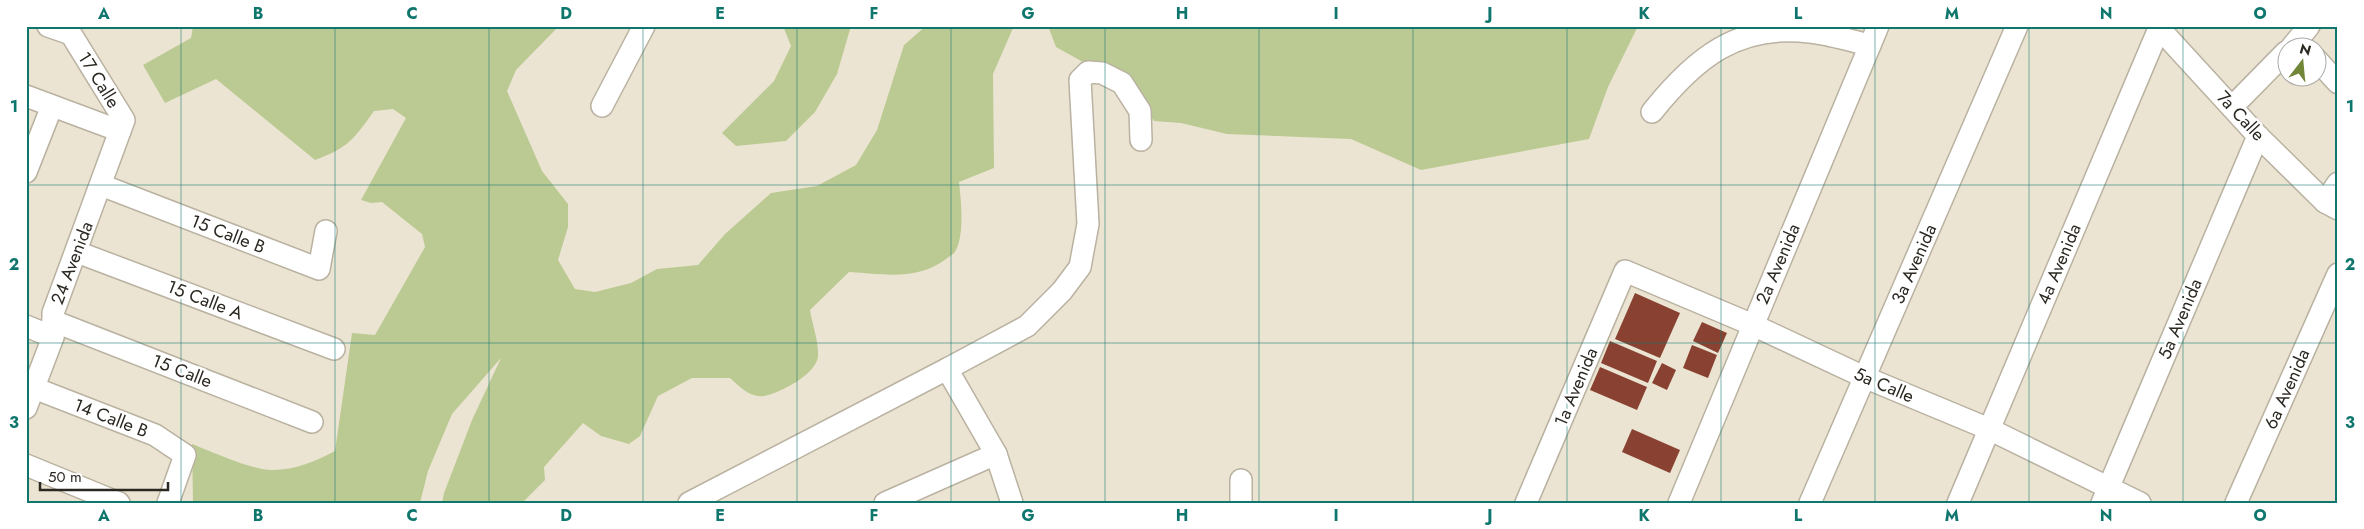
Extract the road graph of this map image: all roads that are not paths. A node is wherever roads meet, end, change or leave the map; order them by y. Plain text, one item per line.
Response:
1 (48, 26) edge
2 (644, 26) edge
3 (2017, 26) edge
4 (2159, 27) edge
5 (1874, 36) edge
6 (2276, 64) edge
7 (2326, 70) edge
8 (2338, 84) edge
9 (26, 96) edge
10 (52, 106) junction
11 (602, 106) dead end
12 (2232, 107) junction
13 (1652, 112) dead end
14 (122, 126) junction
15 (2258, 136) junction
16 (1141, 140) dead end
17 (26, 172) edge
18 (2338, 183) edge
19 (101, 185) junction
20 (2332, 205) edge
21 (2338, 226) edge
22 (326, 231) dead end
23 (77, 252) junction
24 (1625, 271) joint
25 (2338, 274) edge
26 (1753, 325) junction
27 (26, 326) edge
28 (53, 329) junction
29 (334, 349) dead end
30 (947, 370) junction
31 (1864, 377) junction
32 (30, 398) edge
33 (312, 422) dead end
34 (1989, 429) junction
35 (996, 454) junction
36 (26, 465) edge
37 (1241, 480) dead end
38 (2106, 495) edge
39 (119, 503) edge
40 (168, 503) edge
41 (689, 503) edge
42 (885, 503) edge
43 (1012, 503) edge
44 (1242, 503) edge
45 (1526, 503) edge
46 (1679, 503) edge
47 (1810, 503) edge
48 (1958, 503) edge
49 (2140, 503) edge
50 (2236, 503) edge

1 - 14 street, 17 Calle
2 - 11 street
3 - 31 street, 3a Avenida
4 - 12 street, 7a Calle
4 - 34 street, 4a Avenida
5 - 13 street
5 - 26 street, 2a Avenida
6 - 12 street
7 - 8 street
9 - 10 street
10 - 14 street
10 - 17 street
12 - 15 street, 7a Calle
14 - 19 street, 24 Avenida
15 - 20 street, 7a Calle
15 - 38 street, 5a Avenida
16 - 30 street
18 - 20 street
19 - 22 street, 15 Calle B
19 - 23 street, 24 Avenida
20 - 21 street, 7a Calle
23 - 28 street, 24 Avenida
23 - 29 street, 15 Calle A
24 - 26 street, 5a Calle
24 - 45 street, 1a Avenida
25 - 50 street, 6a Avenida
26 - 31 street, 5a Calle
26 - 46 street, 2a Avenida
27 - 28 street, 15 Calle
28 - 32 street, 24 Avenida
28 - 33 street, 15 Calle
30 - 35 street
30 - 41 street
31 - 34 street, 5a Calle
31 - 47 street, 3a Avenida
32 - 40 street, 14 Calle B
34 - 38 street, 5a Calle
34 - 48 street, 4a Avenida
35 - 42 street
35 - 43 street
36 - 39 street
37 - 44 street
38 - 49 street, 5a Calle

